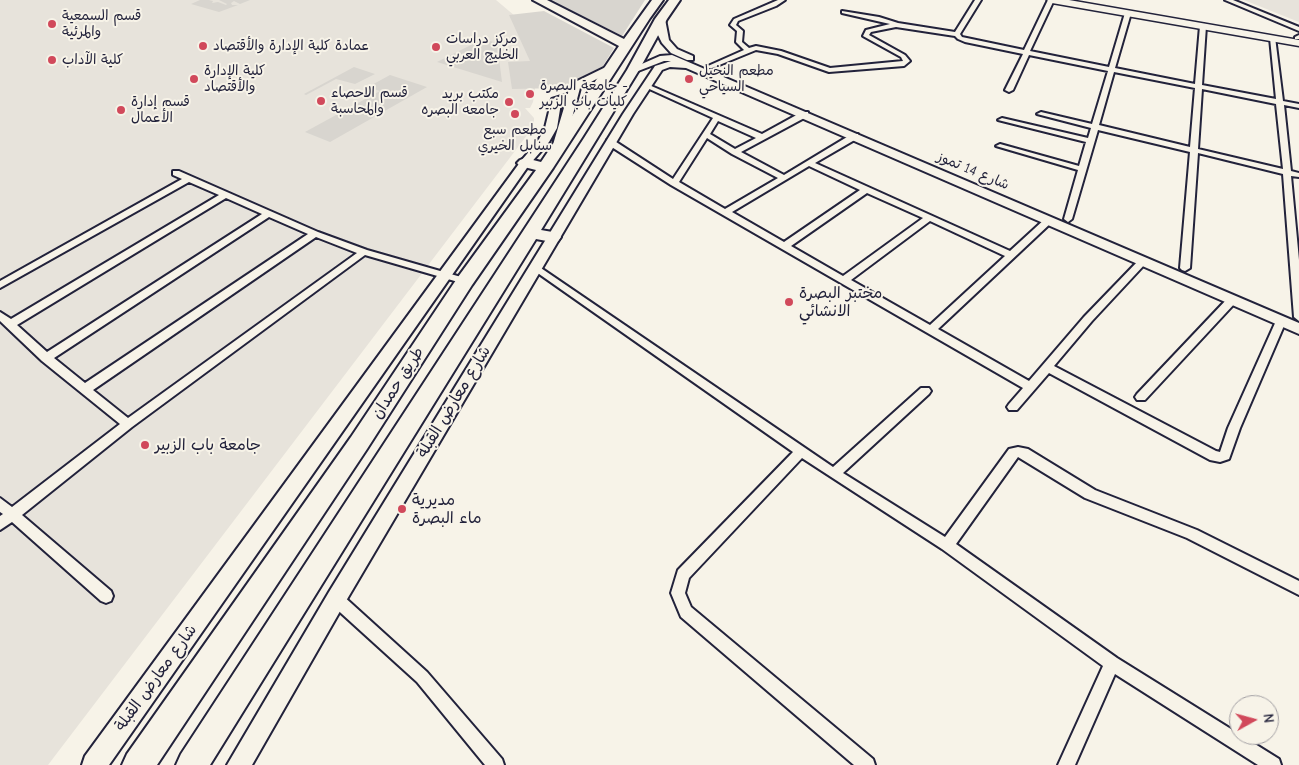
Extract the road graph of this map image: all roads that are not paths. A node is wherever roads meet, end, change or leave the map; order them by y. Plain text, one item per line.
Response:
1 (538, 0) edge
2 (782, 0) edge
3 (978, 0) edge
4 (1051, 0) edge
5 (1077, 0) edge
6 (1228, 0) edge
7 (663, 7) edge
8 (844, 12) dead end
9 (1128, 13) junction
10 (896, 25) junction
11 (1203, 26) junction
12 (957, 34) junction
13 (1299, 37) edge
14 (1273, 38) junction
15 (627, 45) junction
16 (748, 50) junction
17 (1027, 52) junction
18 (675, 55) junction
19 (689, 65) junction
20 (710, 67) junction
21 (612, 68) junction
22 (1112, 69) junction
23 (633, 70) junction
24 (647, 86) junction
25 (1199, 86) junction
26 (1009, 90) dead end
27 (572, 96) junction
28 (1279, 102) junction
29 (1299, 106) edge
30 (618, 112) junction
31 (805, 114) junction
32 (1041, 114) dead end
33 (717, 117) junction
34 (1002, 120) dead end
35 (1096, 127) junction
36 (705, 134) junction
37 (855, 136) junction
38 (761, 137) junction
39 (610, 142) junction
40 (1091, 142) junction
41 (1000, 146) dead end
42 (558, 148) junction
43 (1195, 151) junction
44 (735, 152) junction
45 (524, 163) junction
46 (809, 163) junction
47 (545, 168) junction
48 (1082, 169) junction
49 (1287, 172) junction
50 (176, 173) dead end
51 (1299, 174) edge
52 (784, 178) junction
53 (188, 179) junction
54 (674, 183) junction
55 (867, 189) junction
56 (225, 195) junction
57 (726, 212) junction
58 (268, 214) junction
59 (930, 217) junction
60 (1068, 218) junction
61 (1049, 220) junction
62 (531, 233) junction
63 (315, 234) junction
64 (552, 238) junction
65 (785, 246) junction
66 (364, 252) junction
67 (1012, 255) junction
68 (1143, 261) junction
69 (535, 267) junction
70 (1185, 268) junction
71 (455, 278) junction
72 (844, 280) junction
73 (0, 285) edge
74 (1232, 300) junction
75 (0, 315) edge
76 (1299, 317) edge
77 (1281, 321) junction
78 (10, 324) junction
79 (1299, 328) edge
80 (931, 330) junction
81 (46, 358) junction
82 (1047, 367) junction
83 (1030, 387) junction
84 (84, 390) junction
85 (925, 391) dead end
86 (1141, 397) dead end
87 (1012, 407) dead end
88 (128, 424) junction
89 (359, 442) junction
90 (392, 450) junction
91 (801, 451) junction
92 (834, 474) junction
93 (0, 504) edge
94 (12, 516) junction
95 (0, 524) edge
96 (947, 545) junction
97 (1299, 588) edge
98 (106, 596) dead end
99 (336, 599) junction
100 (1112, 663) junction
101 (94, 765) edge
102 (138, 765) edge
103 (192, 765) edge
104 (240, 765) edge
105 (496, 765) edge
106 (867, 765) edge
107 (1066, 765) edge
108 (1273, 765) edge

1 - 15 highway
2 - 16 street
3 - 12 street
4 - 9 main road
4 - 17 street
5 - 13 main road
6 - 13 street
7 - 15 highway, طريق حمدان
7 - 18 main road, شارع 14 تموز
7 - 23 highway, طريق حمدان
8 - 10 street
9 - 11 main road
9 - 22 street
10 - 12 street
10 - 16 street
11 - 14 main road
11 - 25 street
12 - 17 street
13 - 14 main road
14 - 28 street
15 - 21 highway, طريق حمدان
16 - 20 street
17 - 22 street
17 - 26 street
18 - 19 main road, شارع 14 تموز
18 - 20 main road, شارع 14 تموز
18 - 23 main road
19 - 24 main road, شارع معارض القبلة
19 - 31 main road, شارع 14 تموز
20 - 60 main road, شارع 14 تموز
21 - 27 main road
21 - 42 highway, طريق حمدان
22 - 25 street
22 - 35 street
23 - 30 highway, طريق حمدان
24 - 30 main road, شارع معارض القبلة
24 - 33 street
25 - 28 street
25 - 43 street
27 - 42 main road
27 - 45 main road, شارع معارض القبلة
28 - 29 street
28 - 49 street
30 - 39 main road, شارع معارض القبلة
30 - 62 highway, طريق حمدان
31 - 37 main road, شارع 14 تموز
31 - 38 street
32 - 35 street
33 - 36 street
33 - 38 street
34 - 40 street
35 - 40 street
35 - 43 street
36 - 44 street
36 - 54 street
37 - 46 street
37 - 61 main road, شارع 14 تموز
38 - 44 street
39 - 54 street
39 - 64 main road, شارع معارض القبلة
40 - 48 street
41 - 48 street
42 - 47 highway, طريق حمدان
43 - 49 street
43 - 70 street
44 - 52 street
45 - 47 highway
45 - 71 main road, شارع معارض القبلة
46 - 52 street
46 - 55 street
47 - 71 highway, طريق حمدان
48 - 60 street
49 - 51 street
49 - 76 street
50 - 53 street
52 - 57 street
53 - 56 street
53 - 73 street
54 - 57 street
55 - 59 street
55 - 65 street
56 - 58 street
56 - 78 street
57 - 65 street
58 - 63 street
58 - 81 street
59 - 67 street
59 - 72 street
60 - 70 main road, شارع 14 تموز
61 - 67 street
61 - 68 main road, شارع 14 تموز
62 - 64 highway
62 - 90 highway, طريق حمدان
63 - 66 street
63 - 84 street
64 - 69 main road, شارع معارض القبلة
65 - 72 street
66 - 71 street
66 - 88 street
67 - 80 street
68 - 74 main road, شارع 14 تموز
68 - 82 street
69 - 91 street
69 - 99 main road, شارع معارض القبلة
70 - 76 main road, شارع 14 تموز
71 - 89 highway, طريق حمدان
71 - 101 main road, شارع معارض القبلة
72 - 80 street
74 - 77 main road, شارع 14 تموز
74 - 86 street
75 - 78 street
77 - 79 main road, شارع 14 تموز
77 - 82 street
78 - 81 street
80 - 83 street
81 - 84 street
82 - 83 street
83 - 87 street
84 - 88 street
85 - 92 street
88 - 94 street
89 - 90 highway
89 - 102 highway, طريق حمدان
90 - 103 highway, طريق حمدان
91 - 92 street
91 - 106 street
92 - 96 street
93 - 94 street
94 - 95 street
94 - 98 street
96 - 97 street
96 - 100 street
99 - 104 main road, شارع معارض القبلة
99 - 105 street
100 - 107 street
100 - 108 street

